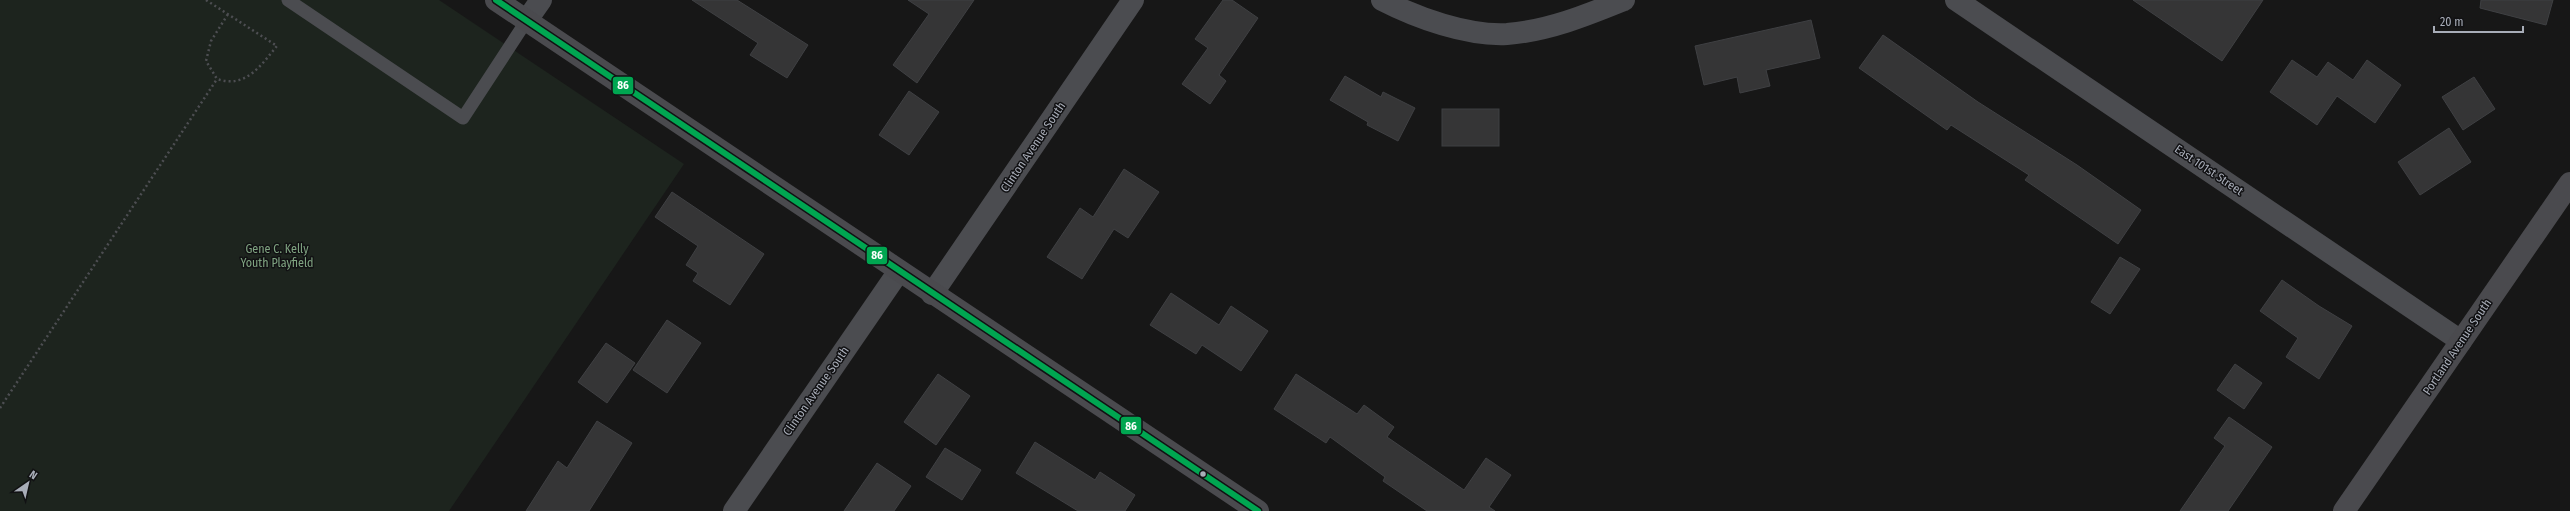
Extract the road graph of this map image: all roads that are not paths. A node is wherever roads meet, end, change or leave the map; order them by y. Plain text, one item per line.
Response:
1 (288, 0) edge
2 (496, 0) edge
3 (540, 0) edge
4 (1133, 0) edge
5 (1382, 0) edge
6 (1624, 0) edge
7 (1956, 0) edge
8 (527, 20) junction
9 (2570, 183) edge
10 (899, 271) junction
11 (932, 294) junction
12 (2461, 341) junction
13 (734, 511) edge
14 (1258, 511) edge
15 (2344, 511) edge

1 - 8 lane
2 - 8 street
3 - 8 street
4 - 11 street, Clinton Avenue South
5 - 6 street
7 - 12 street, East 101st Street
8 - 10 street
9 - 12 street, Portland Avenue South
10 - 11 street
10 - 13 street, Clinton Avenue South
11 - 14 street
12 - 15 street, Portland Avenue South

